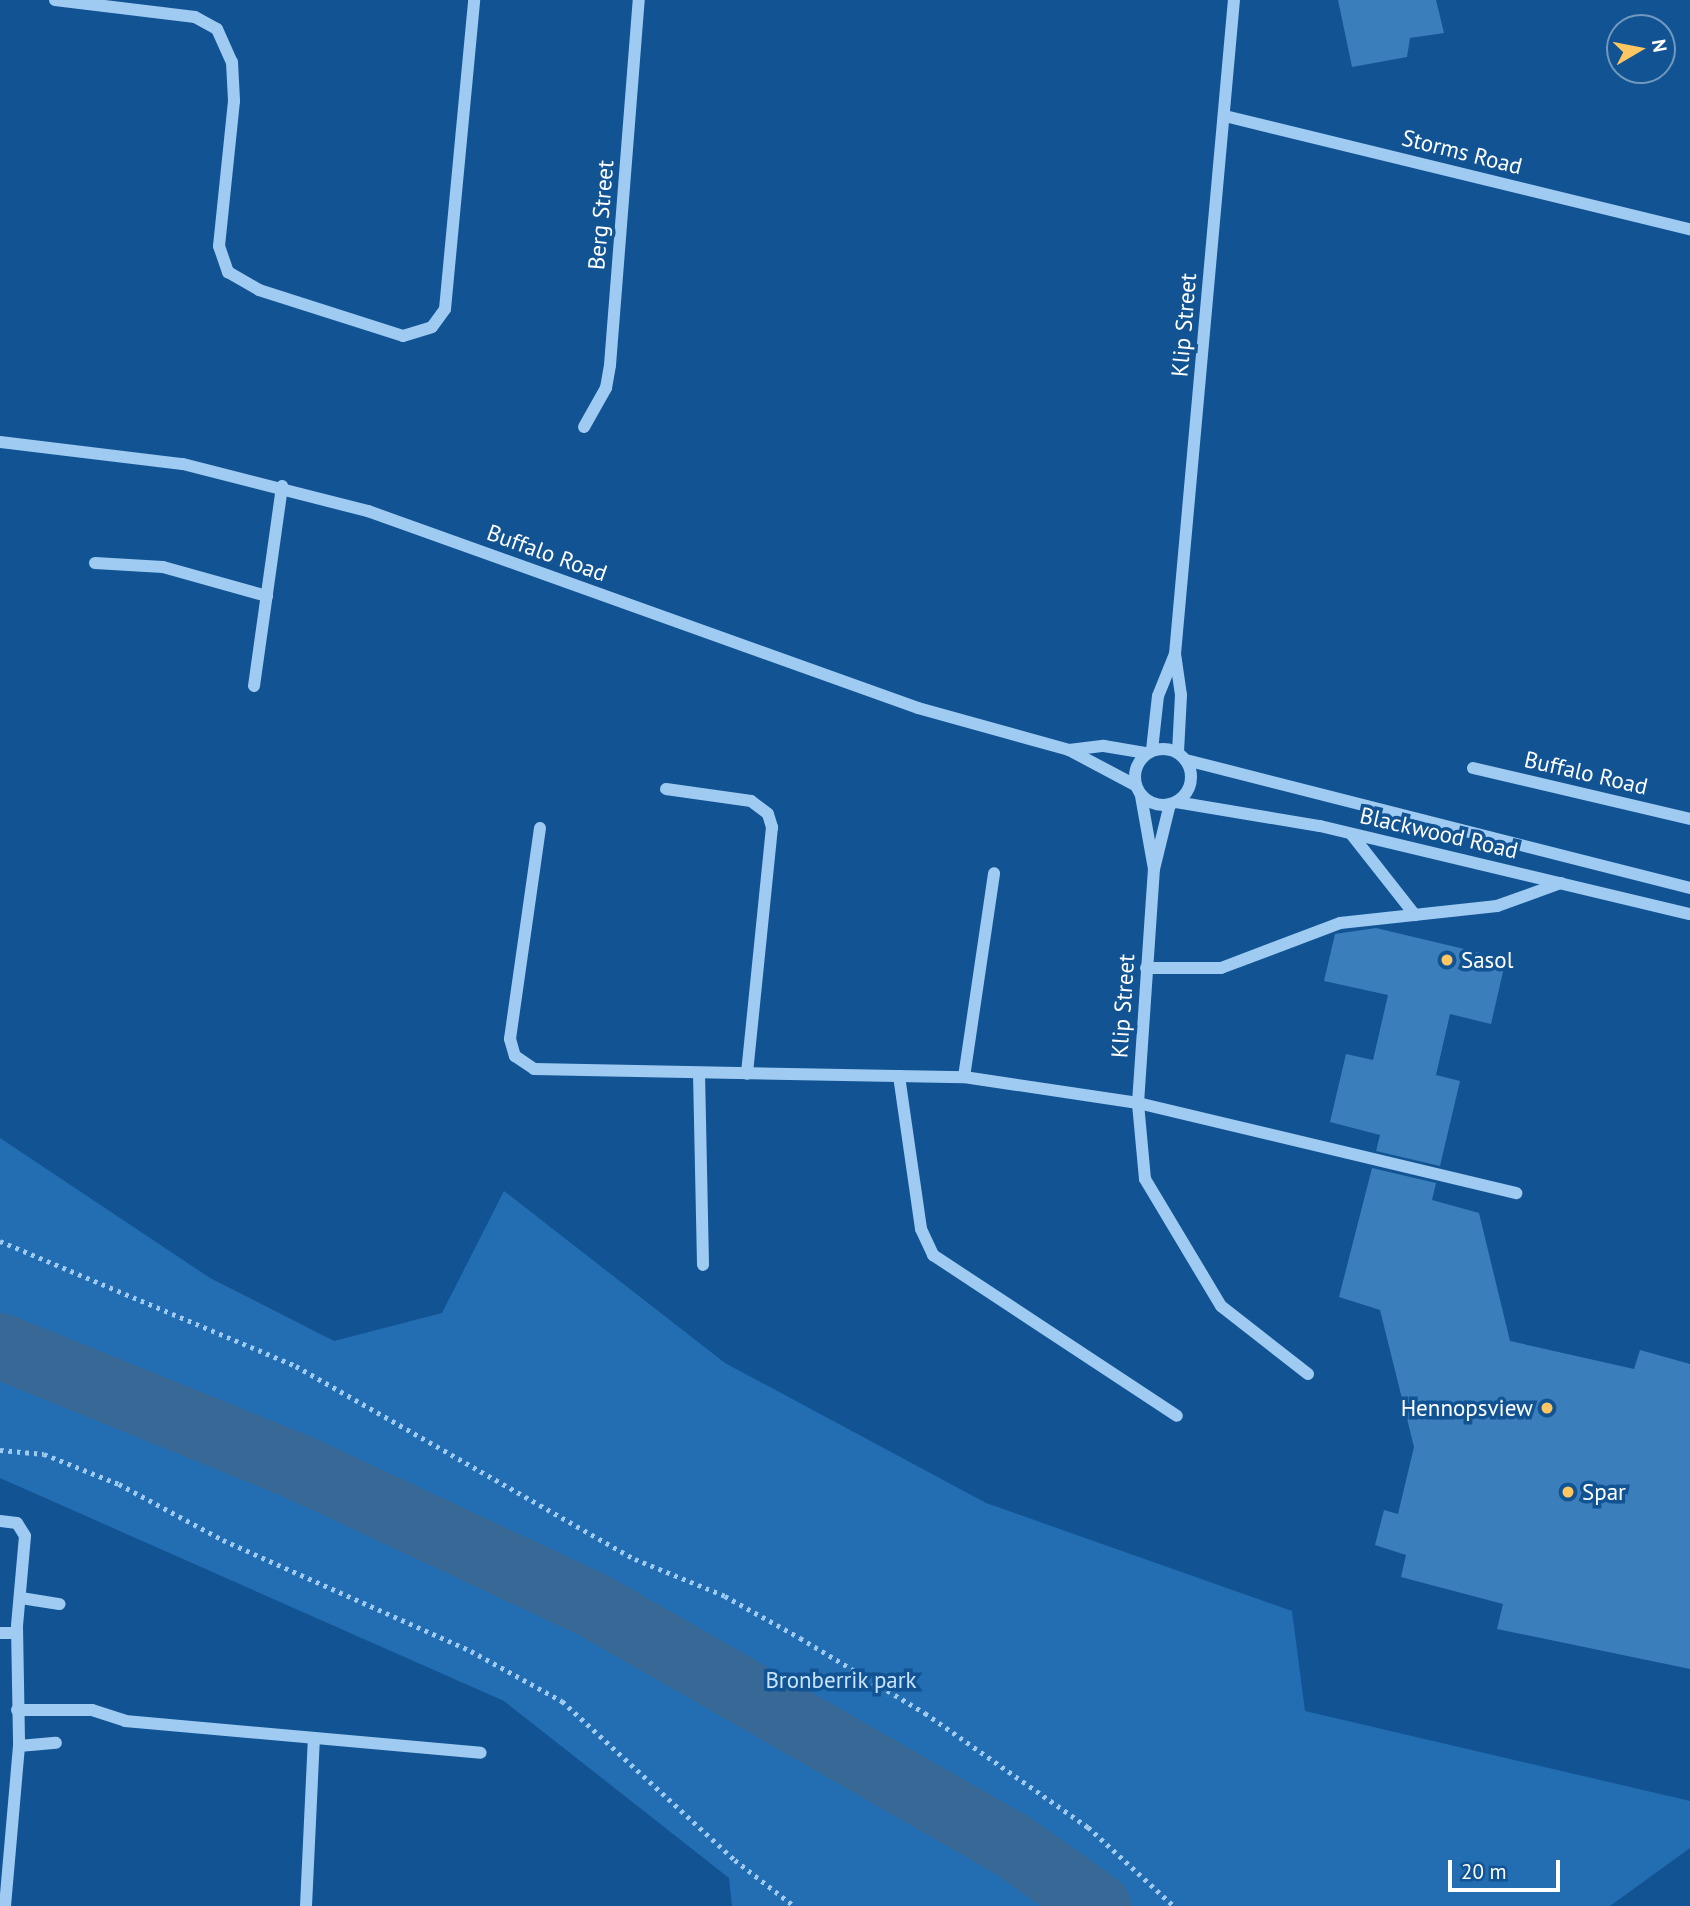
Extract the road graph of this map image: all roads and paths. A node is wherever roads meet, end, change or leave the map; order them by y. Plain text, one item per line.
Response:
1 (54, 0) edge
2 (474, 0) edge
3 (639, 0) edge
4 (1234, 0) edge
5 (1224, 116) junction
6 (1690, 229) edge
7 (584, 428) dead end
8 (0, 442) edge
9 (282, 486) junction
10 (95, 563) dead end
11 (267, 596) junction
12 (1175, 654) junction
13 (254, 687) dead end
14 (1069, 750) junction
15 (1149, 752) junction
16 (1182, 756) junction
17 (1473, 768) dead end
18 (666, 789) dead end
19 (1138, 790) junction
20 (1173, 803) junction
21 (1690, 819) edge
22 (540, 828) dead end
23 (1353, 835) junction
24 (1154, 869) junction
25 (994, 873) dead end
26 (1561, 883) junction
27 (1690, 888) edge
28 (1690, 914) edge
29 (1415, 915) junction
30 (1146, 968) junction
31 (699, 1073) junction
32 (747, 1074) junction
33 (899, 1076) junction
34 (964, 1077) junction
35 (1138, 1103) junction
36 (1516, 1193) dead end
37 (0, 1241) edge
38 (703, 1265) dead end
39 (1308, 1374) dead end
40 (1177, 1416) dead end
41 (0, 1450) edge
42 (0, 1521) edge
43 (20, 1598) junction
44 (60, 1604) dead end
45 (0, 1633) edge
46 (17, 1633) junction
47 (17, 1710) junction
48 (314, 1739) junction
49 (56, 1743) dead end
50 (19, 1746) junction
51 (481, 1753) dead end
52 (6, 1819) edge
53 (5, 1906) edge
54 (306, 1906) edge
55 (794, 1906) edge
56 (1174, 1906) edge

1 - 2 street
3 - 7 street, Berg Street
4 - 5 street, Klip Street
5 - 6 street, Storms Road
5 - 12 street, Klip Street
8 - 9 street, Buffalo Road
9 - 11 street
9 - 14 street, Buffalo Road
10 - 11 street
11 - 13 street
12 - 15 street, Klip Street
12 - 16 street, Klip Street
14 - 15 street, Buffalo Road
14 - 19 street, Buffalo Road
15 - 16 street
15 - 19 street
16 - 20 street
16 - 27 street, Blackwood Road
17 - 21 street, Buffalo Road
18 - 32 street
19 - 20 street
19 - 24 street, Klip Street
20 - 23 street, Blackwood Road
20 - 24 street, Klip Street
22 - 31 street
23 - 26 street, Blackwood Road
23 - 29 street
24 - 30 street, Klip Street
25 - 34 street
26 - 28 street, Blackwood Road
26 - 29 street
29 - 30 street
30 - 35 street, Klip Street
31 - 32 street
31 - 38 street
32 - 33 street
33 - 34 street
33 - 40 street
34 - 35 street
35 - 36 street
35 - 39 street, Klip Street
37 - 56 path
41 - 55 path
42 - 43 street
43 - 44 street
43 - 46 street
45 - 46 street
46 - 47 street
47 - 48 street
47 - 50 street
48 - 51 street
48 - 54 street
49 - 50 street
50 - 52 street
52 - 53 street

